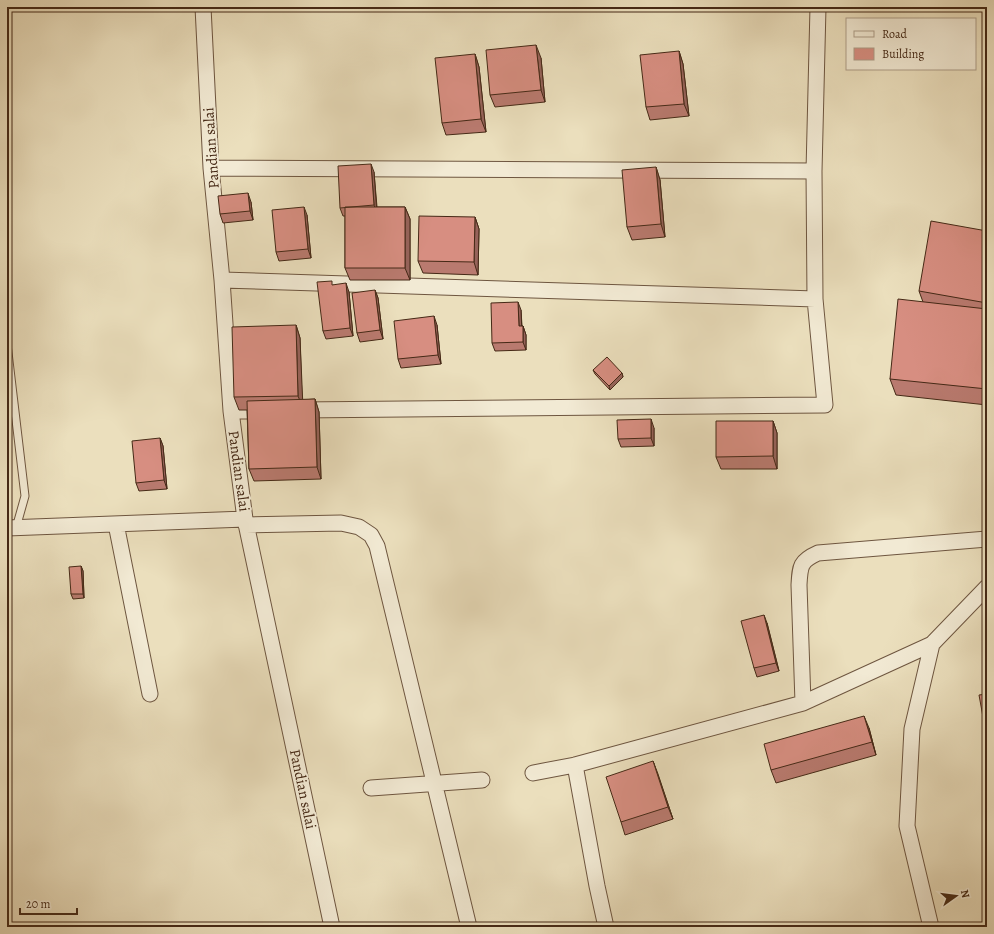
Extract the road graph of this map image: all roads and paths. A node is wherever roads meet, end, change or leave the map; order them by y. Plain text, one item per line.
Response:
1 (203, 7) edge
2 (818, 7) edge
3 (211, 168) junction
4 (814, 171) junction
5 (222, 280) junction
6 (815, 299) junction
7 (7, 344) edge
8 (231, 411) junction
9 (246, 522) junction
10 (116, 524) junction
11 (12, 528) edge
12 (987, 539) edge
13 (987, 587) edge
14 (932, 644) junction
15 (150, 694) dead end
16 (803, 702) junction
17 (575, 765) junction
18 (533, 773) dead end
19 (482, 780) dead end
20 (434, 784) junction
21 (372, 788) dead end
22 (332, 927) edge
23 (469, 927) edge
24 (606, 927) edge
25 (931, 927) edge

1 - 3 street, Pandian salai
2 - 4 street
3 - 4 street
3 - 5 street, Pandian salai
4 - 6 street
5 - 6 street
5 - 8 street, Pandian salai
6 - 8 street
7 - 11 lane
8 - 9 street, Pandian salai
9 - 10 street
9 - 20 street
9 - 22 street, Pandian salai
10 - 11 street
10 - 15 street
12 - 16 street
13 - 14 street
14 - 16 street
14 - 25 street
16 - 17 street
17 - 18 street
17 - 24 street
19 - 20 street
20 - 21 street
20 - 23 street

